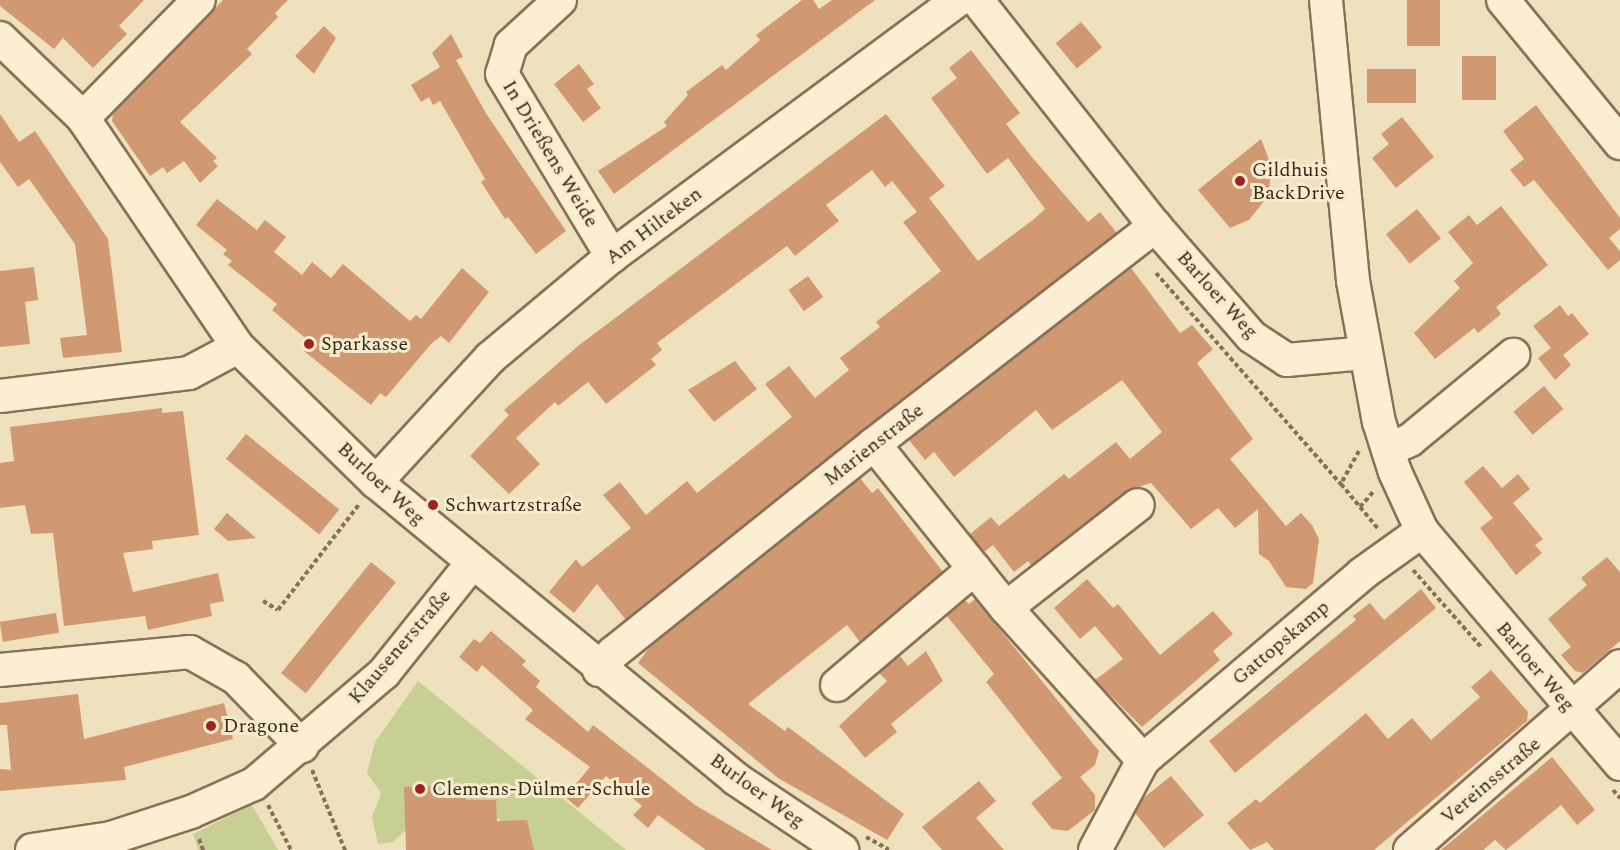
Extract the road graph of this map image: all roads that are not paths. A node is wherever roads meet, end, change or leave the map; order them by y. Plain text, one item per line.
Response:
1 (199, 0) edge
2 (560, 0) edge
3 (958, 0) edge
4 (976, 0) edge
5 (1326, 0) edge
6 (1503, 0) edge
7 (0, 38) edge
8 (83, 118) junction
9 (1620, 143) edge
10 (1155, 226) junction
11 (612, 256) junction
12 (238, 347) junction
13 (1365, 353) junction
14 (1513, 354) dead end
15 (0, 396) edge
16 (874, 444) junction
17 (1388, 450) junction
18 (376, 482) junction
19 (1138, 505) dead end
20 (1422, 531) junction
21 (472, 563) junction
22 (974, 569) junction
23 (1006, 608) junction
24 (1620, 666) edge
25 (0, 670) edge
26 (599, 670) junction
27 (837, 685) dead end
28 (1569, 708) junction
29 (302, 746) junction
30 (1143, 760) junction
31 (1620, 764) edge
32 (32, 850) edge
33 (842, 850) edge
34 (1095, 850) edge
35 (1410, 850) edge

1 - 8 street
2 - 11 street, In Drießens Weide
3 - 11 street, Am Hilteken
4 - 10 street, Barloer Weg
5 - 13 street
6 - 9 street
7 - 8 street, Burloer Weg
8 - 12 street, Burloer Weg
10 - 13 street, Barloer Weg
10 - 16 street, Marienstraße
11 - 18 street, Am Hilteken
12 - 15 street
12 - 18 street, Burloer Weg
13 - 17 street, Barloer Weg
14 - 17 street
16 - 22 street
16 - 26 street, Marienstraße
17 - 20 street, Barloer Weg
18 - 21 street, Burloer Weg
19 - 23 street
20 - 28 street, Barloer Weg
20 - 30 street, Gattopskamp
21 - 26 street, Burloer Weg
21 - 29 street, Klausenerstraße
22 - 23 street
22 - 27 street
23 - 30 street
24 - 28 street, Vereinsstraße
25 - 29 street
26 - 33 street, Burloer Weg
28 - 31 street, Barloer Weg
28 - 35 street, Vereinsstraße
29 - 32 street, Klausenerstraße
30 - 34 street, Gattopskamp

